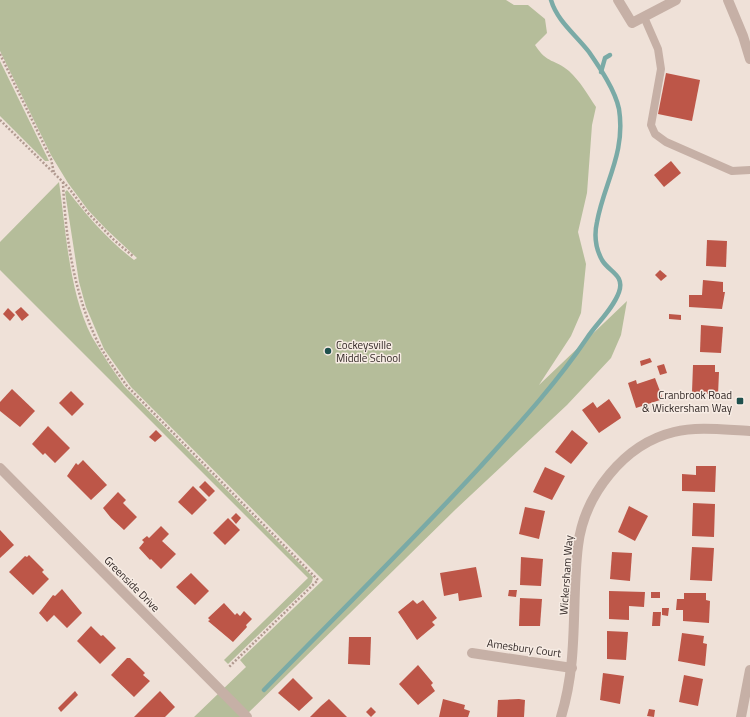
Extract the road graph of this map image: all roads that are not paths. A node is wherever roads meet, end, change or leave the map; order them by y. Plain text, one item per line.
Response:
1 (618, 0) edge
2 (676, 0) edge
3 (728, 0) edge
4 (644, 17) junction
5 (750, 59) edge
6 (750, 170) edge
7 (750, 431) edge
8 (0, 468) edge
9 (472, 653) dead end
10 (572, 668) junction
11 (750, 670) edge
12 (246, 717) edge
13 (561, 717) edge
14 (741, 717) edge

1 - 4 street
2 - 4 street
3 - 5 street
4 - 6 lane
7 - 10 street, Wickersham Way
8 - 12 street, Greenside Drive
9 - 10 street, Amesbury Court
10 - 13 street, Wickersham Way
11 - 14 street

